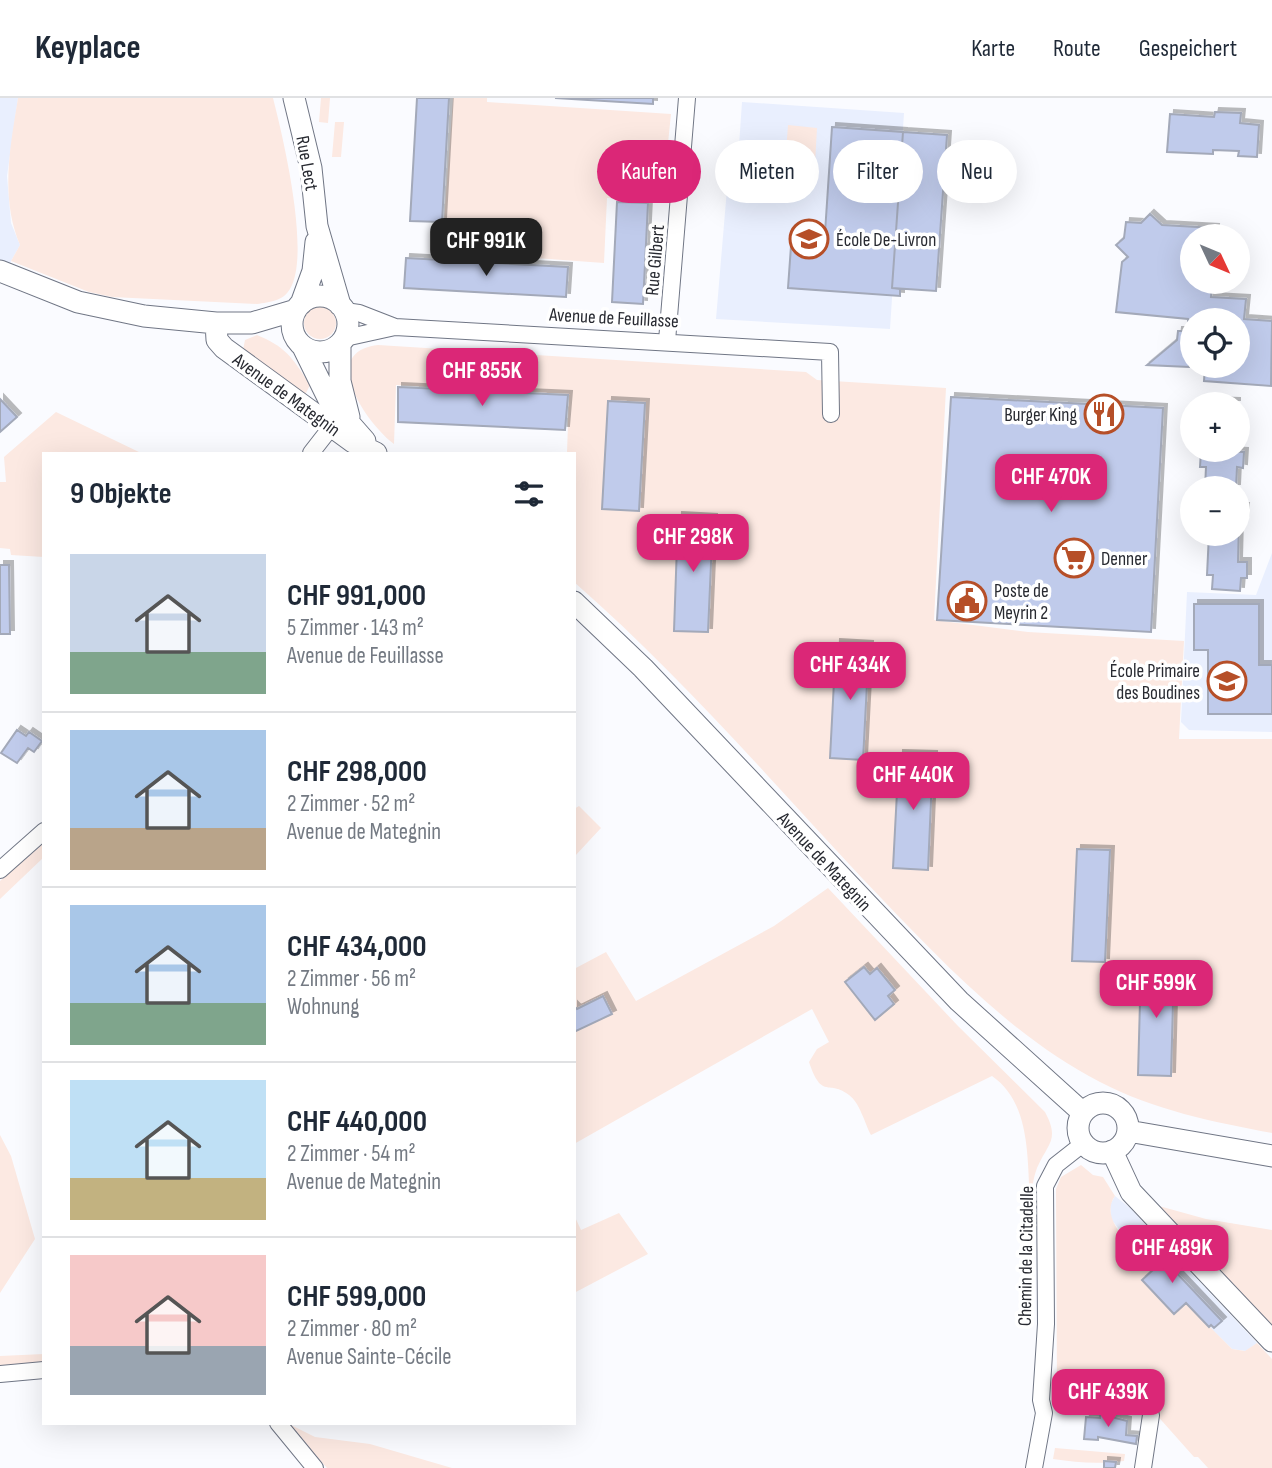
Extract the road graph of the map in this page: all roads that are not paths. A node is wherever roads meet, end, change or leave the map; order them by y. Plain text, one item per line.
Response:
1 (687, 98) edge
2 (294, 99) edge
3 (317, 226) junction
4 (0, 271) edge
5 (299, 307) junction
6 (343, 308) junction
7 (216, 323) junction
8 (252, 323) junction
9 (395, 327) junction
10 (343, 341) junction
11 (667, 341) junction
12 (301, 344) junction
13 (831, 414) dead end
14 (341, 425) junction
15 (312, 452) edge
16 (374, 452) edge
17 (576, 605) edge
18 (42, 833) edge
19 (0, 870) edge
20 (1083, 1113) junction
21 (1128, 1131) junction
22 (1084, 1143) junction
23 (1112, 1151) junction
24 (1272, 1156) edge
25 (1272, 1341) edge
26 (42, 1370) edge
27 (0, 1374) edge
28 (1151, 1415) dead end
29 (280, 1425) edge
30 (316, 1468) edge
31 (1034, 1468) edge
32 (1143, 1468) edge

1 - 11 street, Rue Gilbert
2 - 3 main road, Rue Lect
3 - 5 main road, Rue Lect
3 - 6 main road, Rue Lect
4 - 7 main road, Avenue de Mategnin
5 - 6 main road
5 - 8 main road, Avenue de Mategnin
5 - 12 main road
6 - 9 street, Avenue de Feuillasse
6 - 10 main road
7 - 8 main road, Avenue de Mategnin
7 - 14 main road, Avenue de Mategnin
8 - 12 main road, Avenue de Mategnin
9 - 10 street, Avenue de Feuillasse
9 - 11 street, Avenue de Feuillasse
10 - 12 main road
10 - 14 main road, Avenue de Mategnin
11 - 13 street, Avenue de Feuillasse
12 - 14 main road, Avenue de Mategnin
14 - 15 street
14 - 16 main road, Avenue de Mategnin
17 - 20 main road, Avenue de Mategnin
18 - 19 street
20 - 21 main road
20 - 22 main road
21 - 23 main road
21 - 24 main road
22 - 23 main road
22 - 31 street, Chemin de la Citadelle
23 - 25 main road
26 - 27 street
28 - 32 street
29 - 30 street

